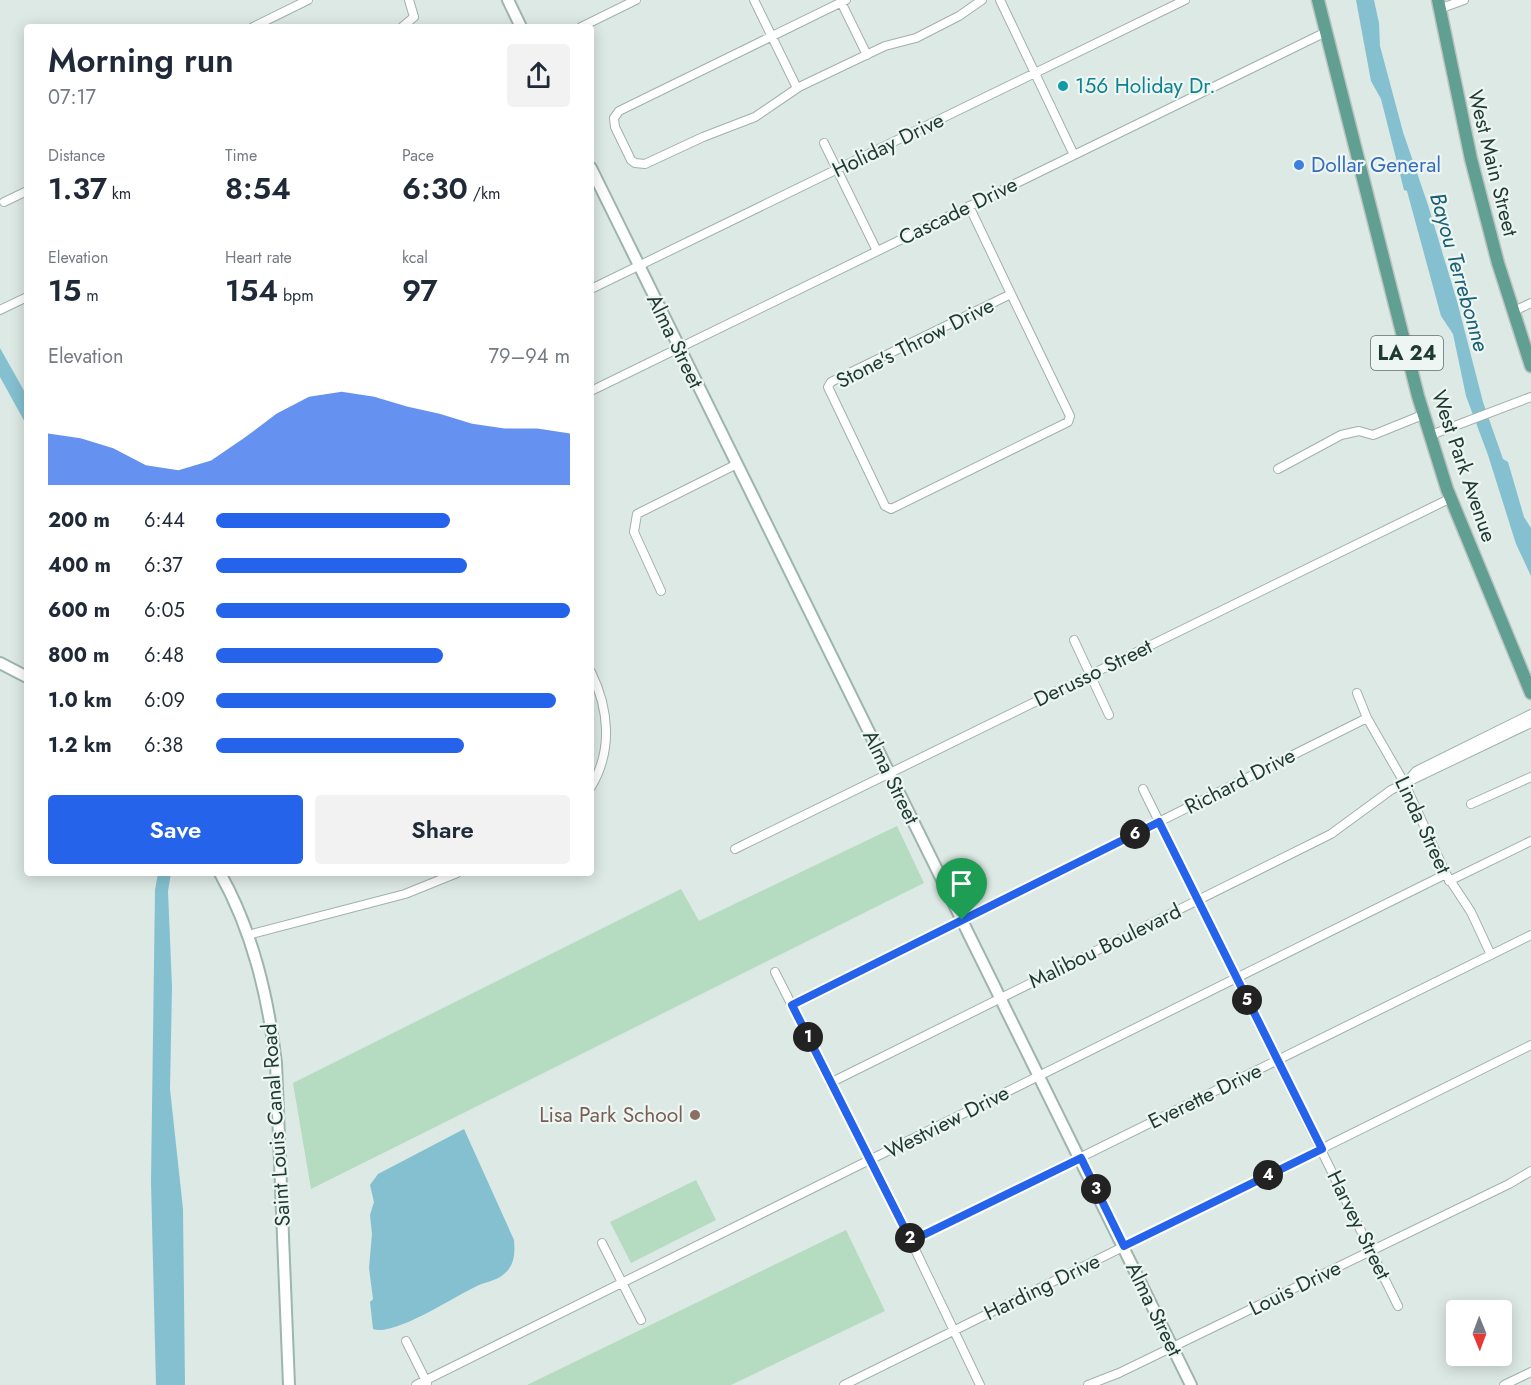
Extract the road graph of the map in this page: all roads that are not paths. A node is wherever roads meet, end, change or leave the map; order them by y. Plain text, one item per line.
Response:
1 (308, 0) edge
2 (409, 0) edge
3 (508, 0) edge
4 (636, 0) edge
5 (754, 0) edge
6 (982, 0) edge
7 (999, 0) edge
8 (1185, 0) edge
9 (1318, 0) edge
10 (1464, 0) edge
11 (844, 1) edge
12 (1438, 5) edge
13 (259, 24) edge
14 (406, 24) edge
15 (520, 24) edge
16 (587, 24) edge
17 (1326, 32) junction
18 (771, 36) junction
19 (867, 55) junction
20 (1035, 73) junction
21 (797, 88) junction
22 (824, 143) dead end
23 (1074, 155) junction
24 (837, 170) junction
25 (594, 174) edge
26 (24, 192) edge
27 (1, 204) edge
28 (969, 206) junction
29 (877, 251) junction
30 (639, 266) junction
31 (594, 288) edge
32 (1011, 294) junction
33 (24, 298) edge
34 (1531, 303) edge
35 (0, 310) edge
36 (1512, 312) junction
37 (679, 348) junction
38 (1531, 366) edge
39 (594, 390) edge
40 (1531, 397) edge
41 (1425, 414) junction
42 (1431, 435) junction
43 (735, 465) junction
44 (1278, 469) dead end
45 (1451, 498) junction
46 (661, 591) dead end
47 (1074, 640) dead end
48 (0, 663) edge
49 (1090, 674) junction
50 (24, 675) edge
51 (594, 679) edge
52 (1357, 693) dead end
53 (1531, 693) edge
54 (1531, 714) edge
55 (1109, 715) dead end
56 (1367, 718) junction
57 (1531, 723) edge
58 (889, 773) junction
59 (1531, 777) edge
60 (594, 780) edge
61 (1405, 784) junction
62 (1143, 789) dead end
63 (1471, 804) dead end
64 (1159, 822) junction
65 (1531, 841) edge
66 (735, 849) dead end
67 (221, 876) edge
68 (450, 876) edge
69 (1448, 877) junction
70 (1197, 900) junction
71 (962, 920) junction
72 (248, 935) junction
73 (1531, 935) edge
74 (1491, 955) junction
75 (775, 972) dead end
76 (1237, 978) junction
77 (1000, 998) junction
78 (792, 1005) junction
79 (1531, 1045) edge
80 (1278, 1060) junction
81 (1039, 1076) junction
82 (830, 1083) junction
83 (1322, 1149) junction
84 (1081, 1158) junction
85 (870, 1161) junction
86 (1531, 1171) edge
87 (911, 1241) junction
88 (602, 1243) dead end
89 (1124, 1246) junction
90 (1372, 1251) junction
91 (622, 1283) junction
92 (1398, 1306) dead end
93 (641, 1320) dead end
94 (953, 1331) junction
95 (406, 1341) dead end
96 (1173, 1347) junction
97 (1531, 1372) edge
98 (427, 1383) edge
99 (289, 1385) edge
100 (416, 1385) edge
101 (844, 1385) edge
102 (980, 1385) edge
103 (1088, 1385) edge
104 (1191, 1385) edge
105 (1504, 1385) edge

1 - 13 street
2 - 14 street
3 - 15 street
4 - 16 street
5 - 18 street
6 - 19 street
7 - 20 street
8 - 20 street, Holiday Drive
9 - 17 main road, West Park Avenue / LA 24
10 - 12 street
11 - 18 street
11 - 19 street
12 - 36 main road, West Main Street
17 - 23 street, Cascade Drive
17 - 41 main road, West Park Avenue / LA 24
18 - 21 street
18 - 21 street
19 - 21 street
20 - 23 street
20 - 24 street, Holiday Drive
22 - 24 street
23 - 28 street, Cascade Drive
24 - 29 street
24 - 30 street, Holiday Drive
25 - 30 street, Alma Street
26 - 27 street
28 - 29 street, Cascade Drive
28 - 32 street, Stone's Throw Drive
29 - 37 street, Cascade Drive
30 - 31 street, Holiday Drive
30 - 37 street, Alma Street
32 - 32 street, Stone's Throw Drive
33 - 35 street
34 - 36 street
36 - 38 main road, West Main Street
37 - 39 street, Cascade Drive
37 - 43 street, Alma Street
40 - 42 street
41 - 42 main road, West Park Avenue / LA 24
41 - 44 street
42 - 45 main road, West Park Avenue / LA 24
43 - 46 street
43 - 58 street, Alma Street
45 - 49 street, Derusso Street
45 - 53 main road, West Park Avenue / LA 24
47 - 49 street
48 - 50 street
49 - 55 street
49 - 58 street, Derusso Street
51 - 60 street
52 - 56 street, Linda Street
54 - 61 street, Malibou Boulevard
56 - 61 street, Linda Street
56 - 64 street, Richard Drive
57 - 61 street, Malibou Boulevard
58 - 66 street, Derusso Street
58 - 71 street, Alma Street
59 - 63 street
61 - 69 street, Linda Street
61 - 70 street, Malibou Boulevard
62 - 64 street, Harvey Street
64 - 70 street, Harvey Street
64 - 71 street, Richard Drive
65 - 69 street, Westview Drive
67 - 72 street, Saint Louis Canal Road
68 - 72 street
69 - 74 street, Linda Street
69 - 76 street, Westview Drive
70 - 76 street, Harvey Street
70 - 77 street, Malibou Boulevard
71 - 77 street, Alma Street
71 - 78 street, Richard Drive
72 - 99 street, Saint Louis Canal Road
73 - 74 street, Everette Drive
74 - 80 street, Everette Drive
75 - 78 street
76 - 80 street, Harvey Street
76 - 81 street, Westview Drive
77 - 81 street, Alma Street
77 - 82 street, Malibou Boulevard
78 - 82 street
79 - 83 street, Harding Drive
80 - 83 street, Harvey Street
80 - 84 street, Everette Drive
81 - 84 street, Alma Street
81 - 85 street, Westview Drive
82 - 85 street
83 - 89 street, Harding Drive
83 - 90 street, Harvey Street
84 - 87 street, Everette Drive
84 - 89 street, Alma Street
85 - 87 street
85 - 91 street, Westview Drive
86 - 90 street, Louis Drive
87 - 94 street
88 - 91 street
89 - 94 street, Harding Drive
89 - 96 street, Alma Street
90 - 92 street, Harvey Street
90 - 96 street, Louis Drive
91 - 93 street
91 - 98 street, Westview Drive
94 - 101 street, Harding Drive
94 - 102 street
95 - 98 street
96 - 103 street, Louis Drive
96 - 104 street, Alma Street
97 - 105 street
98 - 100 street, Westview Drive

